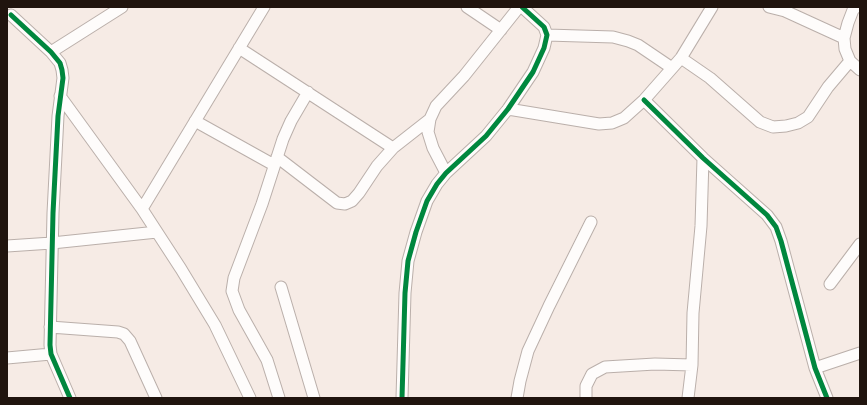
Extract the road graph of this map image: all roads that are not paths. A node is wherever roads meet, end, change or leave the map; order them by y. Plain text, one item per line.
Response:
1 (122, 7) edge
2 (264, 7) edge
3 (466, 7) edge
4 (520, 7) edge
5 (712, 7) edge
6 (769, 7) edge
7 (854, 8) edge
8 (11, 14) edge
9 (500, 30) junction
10 (547, 35) junction
11 (844, 38) junction
12 (239, 48) junction
13 (51, 52) junction
14 (682, 58) junction
15 (850, 61) junction
16 (672, 68) junction
17 (860, 70) edge
18 (308, 92) junction
19 (60, 96) junction
20 (644, 100) junction
21 (508, 109) junction
22 (430, 119) junction
23 (195, 121) junction
24 (393, 148) junction
25 (703, 158) junction
26 (276, 161) junction
27 (446, 173) junction
28 (142, 209) junction
29 (591, 222) dead end
30 (157, 232) junction
31 (52, 243) junction
32 (860, 244) edge
33 (7, 246) edge
34 (830, 284) dead end
35 (281, 287) dead end
36 (50, 328) junction
37 (860, 353) edge
38 (51, 354) junction
39 (7, 358) edge
40 (692, 365) junction
41 (815, 368) junction
42 (70, 398) edge
43 (156, 398) edge
44 (250, 398) edge
45 (279, 398) edge
46 (314, 398) edge
47 (402, 398) edge
48 (517, 398) edge
49 (586, 398) edge
50 (688, 398) edge
51 (827, 398) edge

1 - 13 street
2 - 12 street
3 - 9 street
4 - 9 street
4 - 10 street
5 - 14 street
6 - 11 street
7 - 11 street
8 - 13 street
9 - 22 street
10 - 16 street
10 - 21 street
11 - 15 street
12 - 18 street
12 - 23 street
13 - 19 street
14 - 15 street
14 - 16 street
15 - 17 street
16 - 20 street
18 - 24 street
18 - 26 street
19 - 28 street
19 - 31 street
20 - 21 street
20 - 25 street
21 - 27 street
22 - 24 street
22 - 27 street
23 - 26 street
23 - 28 street
24 - 26 street
25 - 40 street
25 - 41 street
26 - 45 street
27 - 47 street
28 - 30 street
29 - 48 street
30 - 31 street
30 - 44 street
31 - 33 street
31 - 36 street
32 - 34 street
35 - 46 street
36 - 38 street
36 - 43 street
37 - 41 street
38 - 39 street
38 - 42 street
40 - 49 street
40 - 50 street
41 - 51 street

